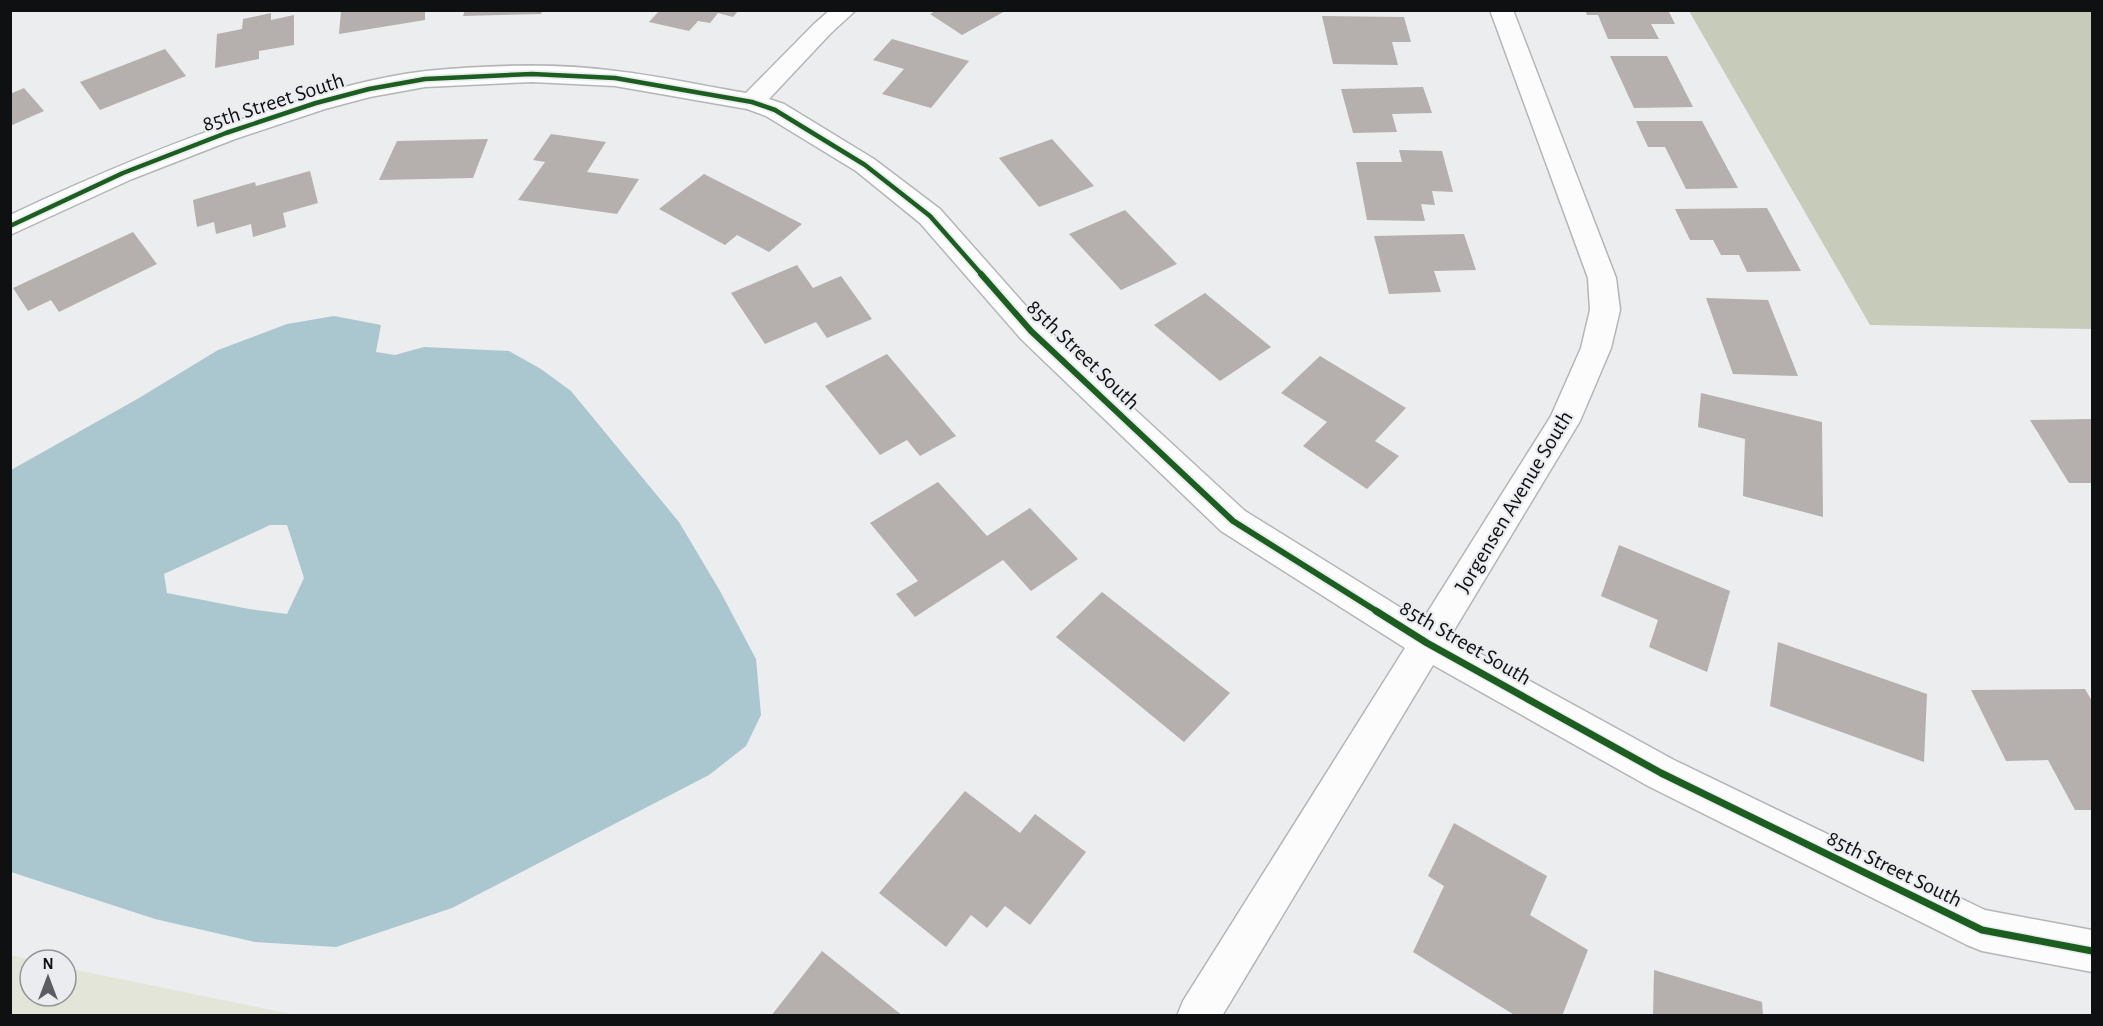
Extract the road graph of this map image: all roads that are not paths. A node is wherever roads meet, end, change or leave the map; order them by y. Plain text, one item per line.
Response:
1 (844, 10) edge
2 (1501, 10) edge
3 (752, 102) junction
4 (10, 226) edge
5 (1426, 643) junction
6 (2092, 951) edge
7 (1198, 1016) edge

1 - 3 street
2 - 5 street, Jorgensen Avenue South
3 - 4 street, 85th Street South
3 - 5 street, 85th Street South
5 - 6 street, 85th Street South
5 - 7 street, Jorgensen Avenue South

